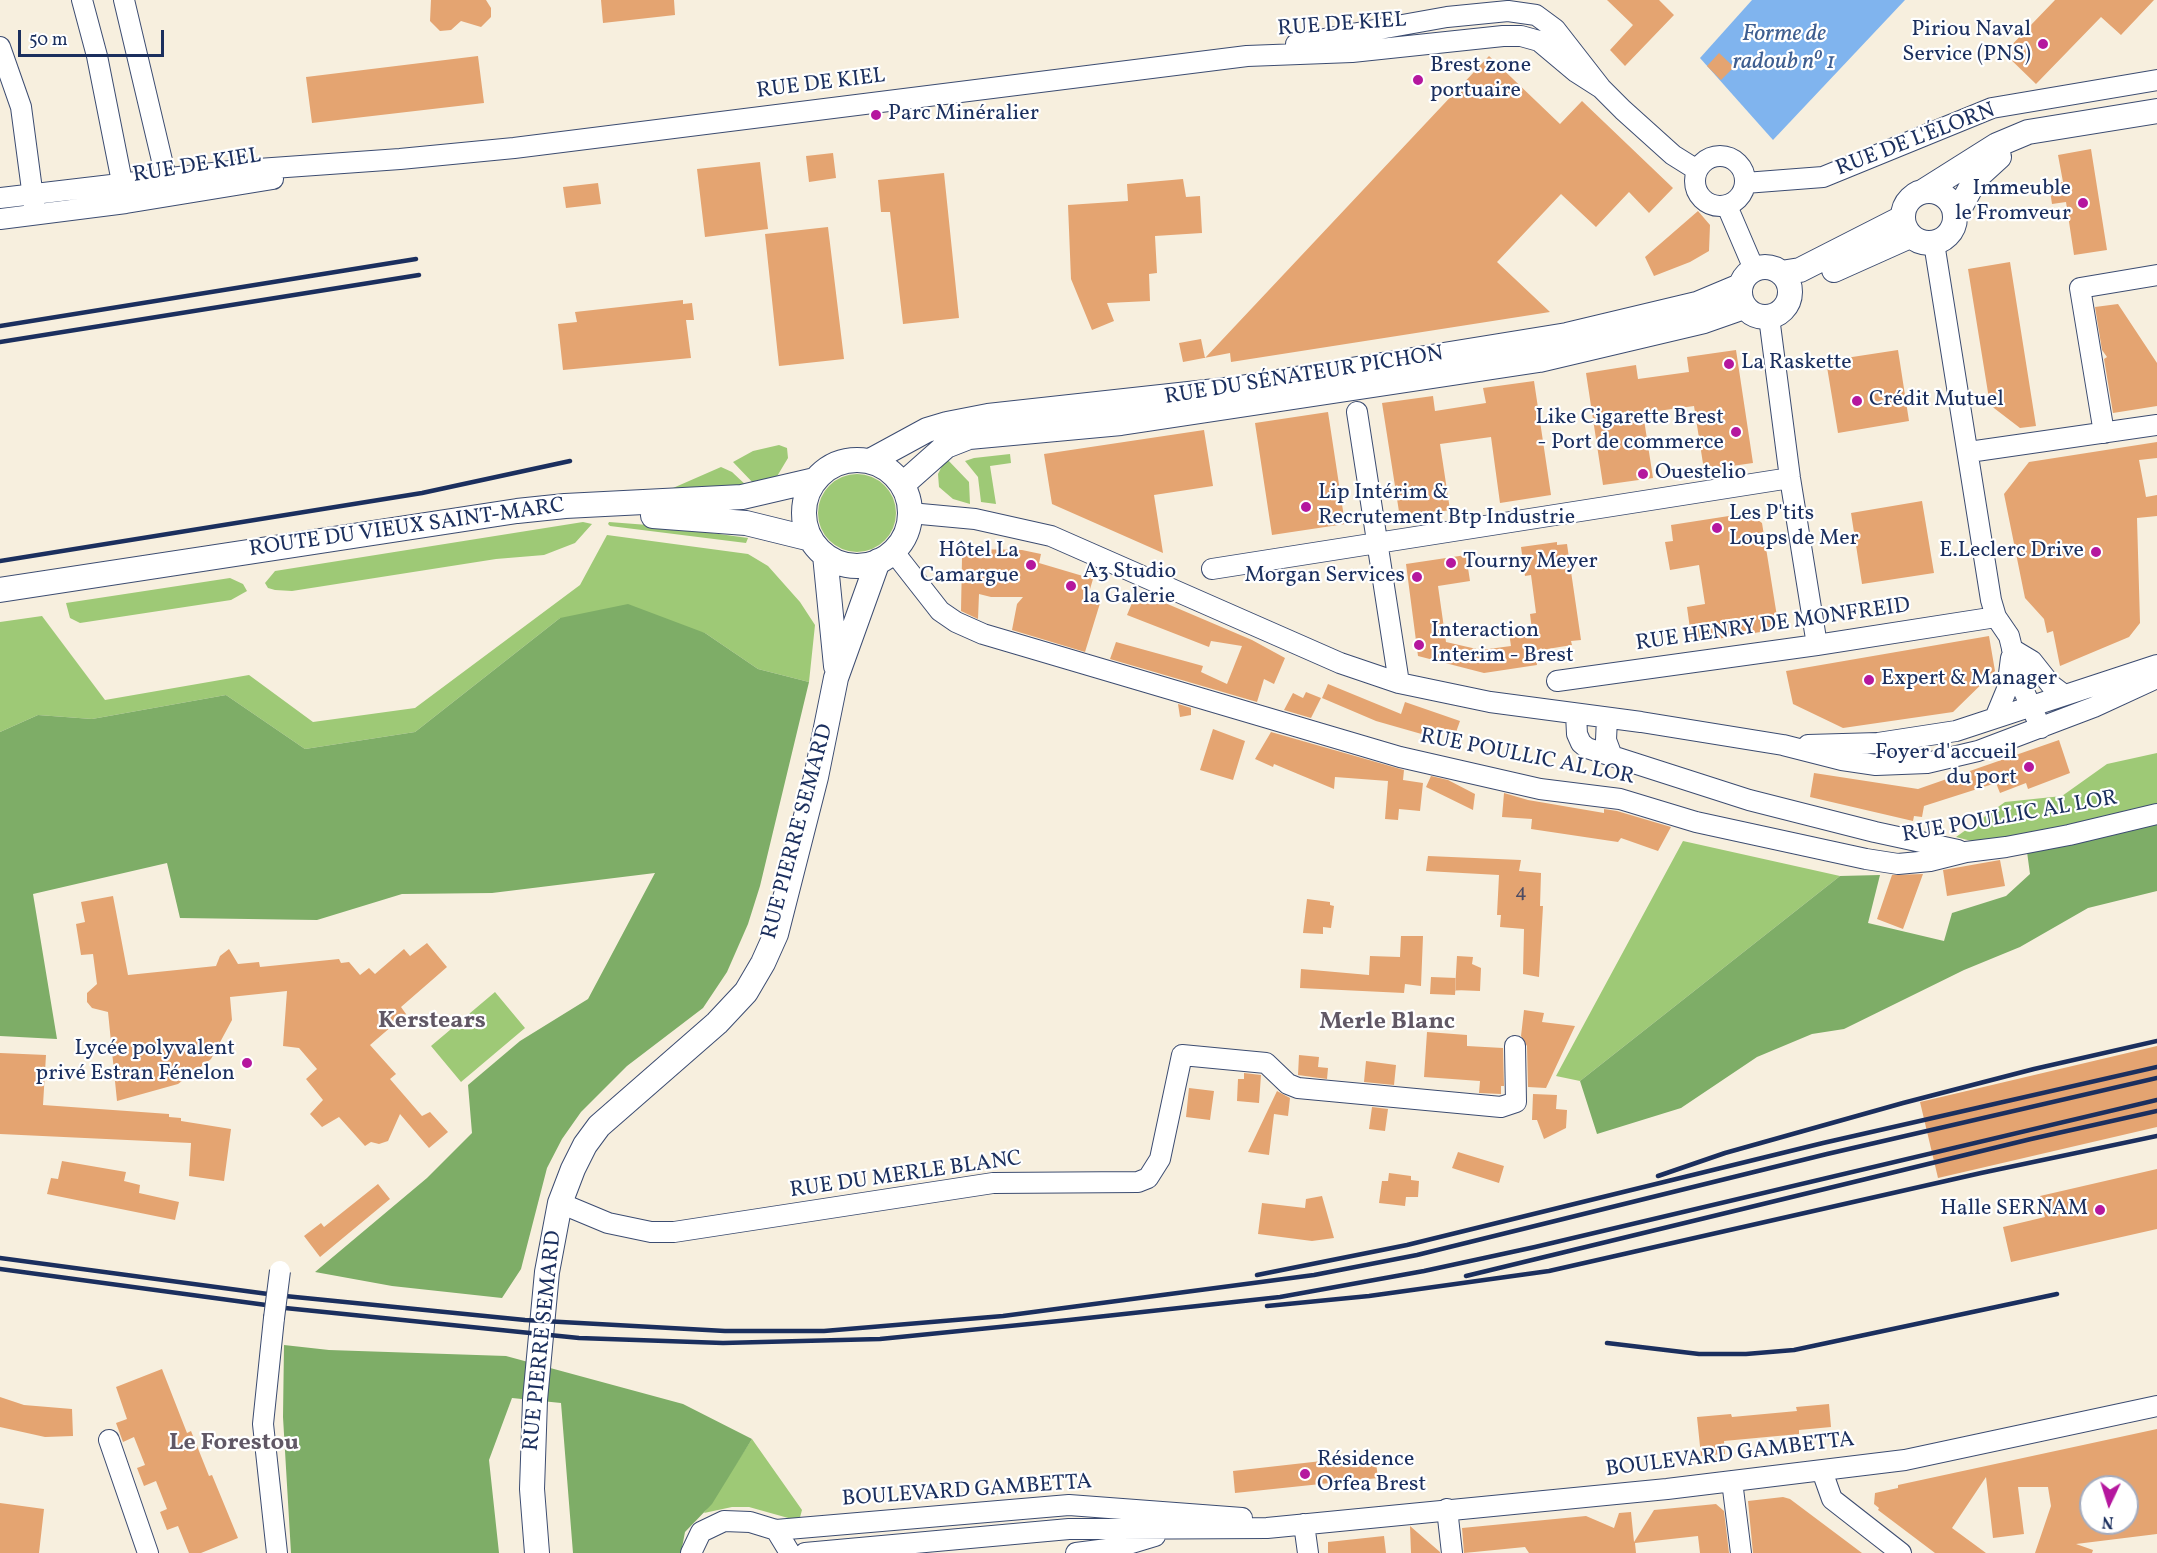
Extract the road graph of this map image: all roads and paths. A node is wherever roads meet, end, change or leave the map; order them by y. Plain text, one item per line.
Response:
1 (82, 0) edge
2 (124, 0) edge
3 (1539, 7) edge
4 (0, 47) edge
5 (1247, 56) junction
6 (2157, 80) edge
7 (1601, 88) junction
8 (2157, 111) edge
9 (2157, 121) edge
10 (1697, 170) junction
11 (1746, 183) junction
12 (169, 187) junction
13 (1924, 191) junction
14 (32, 194) junction
15 (125, 194) junction
16 (0, 198) edge
17 (1727, 206) junction
18 (35, 214) junction
19 (1956, 215) junction
20 (0, 219) edge
21 (1906, 227) junction
22 (1934, 243) junction
23 (1781, 273) junction
24 (2157, 275) edge
25 (1746, 287) junction
26 (1790, 295) junction
27 (1769, 317) junction
28 (1357, 412) dead end
29 (2157, 425) edge
30 (2104, 433) junction
31 (1969, 452) junction
32 (870, 461) junction
33 (1790, 478) junction
34 (815, 480) junction
35 (902, 485) junction
36 (910, 513) junction
37 (1376, 543) junction
38 (818, 547) junction
39 (886, 556) junction
40 (1212, 569) dead end
41 (0, 590) edge
42 (0, 599) edge
43 (1996, 617) junction
44 (1817, 645) junction
45 (2012, 649) junction
46 (2157, 665) edge
47 (836, 678) junction
48 (2157, 678) edge
49 (1557, 681) dead end
50 (1399, 683) junction
51 (2063, 694) junction
52 (2032, 704) junction
53 (1576, 714) junction
54 (1607, 718) junction
55 (1995, 718) junction
56 (2041, 728) junction
57 (1783, 745) junction
58 (1612, 756) junction
59 (2157, 814) edge
60 (1897, 838) junction
61 (1966, 852) junction
62 (1876, 861) junction
63 (1515, 1046) dead end
64 (560, 1203) junction
65 (280, 1268) dead end
66 (2157, 1406) edge
67 (109, 1440) dead end
68 (1822, 1471) junction
69 (1732, 1481) junction
70 (1447, 1509) junction
71 (1304, 1524) junction
72 (776, 1530) junction
73 (1174, 1530) junction
74 (148, 1553) edge
75 (276, 1553) edge
76 (537, 1553) edge
77 (691, 1553) edge
78 (790, 1553) edge
79 (805, 1553) edge
80 (1076, 1553) edge
81 (1308, 1553) edge
82 (1452, 1553) edge
83 (1741, 1553) edge
84 (1901, 1553) edge

1 - 15 street
2 - 12 street
3 - 5 street, RUE DE KIEL
3 - 7 street
4 - 14 street
5 - 7 street, RUE DE KIEL
5 - 12 street, RUE DE KIEL
6 - 11 street, RUE DE L'ÉLORN
7 - 10 street
8 - 13 main road, RUE DE L'ÉLORN
9 - 19 main road, RUE DE L'ÉLORN
10 - 11 street
10 - 17 street
11 - 17 street
12 - 15 street, RUE DE KIEL
13 - 19 main road
13 - 21 main road
14 - 15 street, RUE DE KIEL
14 - 16 street, RUE DE KIEL
14 - 18 street
15 - 18 street, RUE DE KIEL
17 - 25 street
18 - 20 street, RUE DE KIEL
19 - 22 main road
21 - 22 main road
21 - 23 main road
21 - 26 main road
22 - 31 street
23 - 25 main road
23 - 26 main road
24 - 30 street
25 - 27 main road
25 - 32 main road, RUE DU SÉNATEUR PICHON
25 - 35 main road, RUE DU SÉNATEUR PICHON
26 - 27 main road
27 - 33 street
28 - 37 street
29 - 30 street
30 - 31 street
31 - 43 street
32 - 34 main road
32 - 35 main road
33 - 37 street
33 - 44 street
34 - 38 main road
34 - 41 main road, ROUTE DU VIEUX SAINT-MARC
35 - 36 main road
36 - 39 main road
36 - 50 street
37 - 40 street
37 - 50 street
38 - 39 main road
38 - 42 main road, ROUTE DU VIEUX SAINT-MARC
38 - 47 main road, RUE PIERRE SEMARD
39 - 47 main road, RUE PIERRE SEMARD
39 - 62 street, RUE POULLIC AL LOR
43 - 44 street, RUE HENRY DE MONFREID
43 - 45 street
44 - 49 street, RUE HENRY DE MONFREID
45 - 51 street
45 - 52 street
45 - 55 street
46 - 51 street
47 - 64 main road, RUE PIERRE SEMARD
48 - 56 street
50 - 53 street
51 - 52 street
52 - 55 street
52 - 56 street
53 - 54 street
53 - 58 street
54 - 57 street
54 - 58 street
55 - 57 street
56 - 57 street
58 - 60 street
59 - 61 street, RUE POULLIC AL LOR
60 - 61 street
60 - 62 street
61 - 62 street, RUE POULLIC AL LOR
63 - 64 street, RUE DU MERLE BLANC
64 - 76 main road, RUE PIERRE SEMARD
65 - 75 street, bridge
66 - 68 street, BOULEVARD GAMBETTA
67 - 74 street
68 - 69 street, BOULEVARD GAMBETTA
68 - 84 street
69 - 70 street, BOULEVARD GAMBETTA
69 - 83 street
70 - 71 street, BOULEVARD GAMBETTA
70 - 82 street
71 - 72 street, BOULEVARD GAMBETTA
71 - 73 street, BOULEVARD GAMBETTA
71 - 81 street
72 - 77 street
72 - 78 street
73 - 79 street, BOULEVARD GAMBETTA
73 - 80 street

